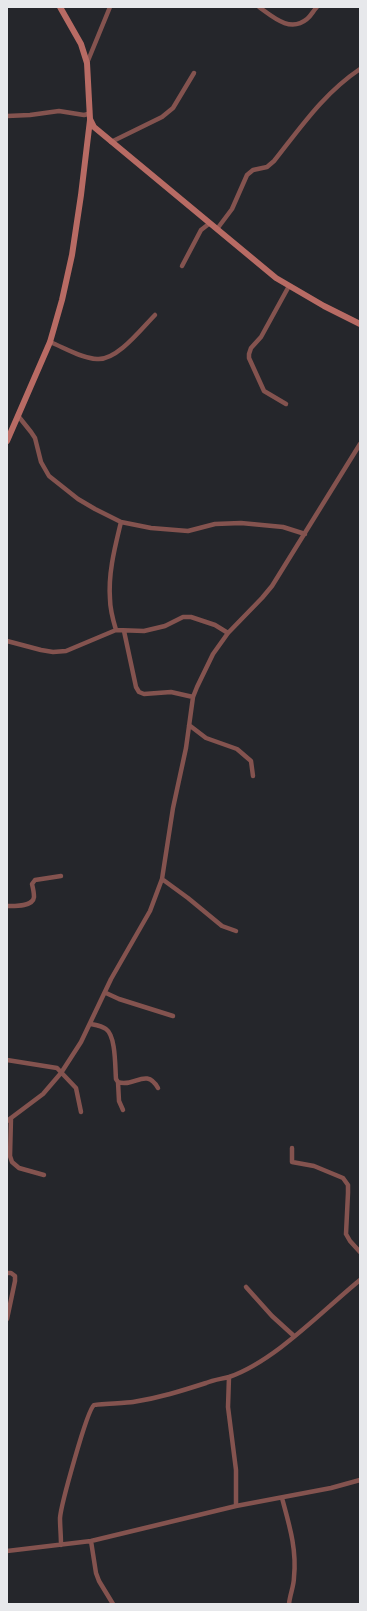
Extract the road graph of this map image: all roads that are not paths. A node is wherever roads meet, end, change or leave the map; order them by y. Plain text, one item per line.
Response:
1 (60, 7) edge
2 (110, 7) edge
3 (259, 7) edge
4 (317, 7) edge
5 (87, 63) junction
6 (360, 69) edge
7 (194, 73) dead end
8 (91, 111) junction
9 (7, 116) edge
10 (90, 119) junction
11 (111, 142) junction
12 (210, 223) junction
13 (218, 229) junction
14 (182, 266) dead end
15 (289, 286) junction
16 (155, 315) dead end
17 (360, 324) edge
18 (50, 342) junction
19 (286, 404) dead end
20 (19, 417) junction
21 (7, 441) edge
22 (360, 444) edge
23 (121, 522) junction
24 (305, 534) junction
25 (116, 630) junction
26 (124, 631) junction
27 (228, 633) junction
28 (7, 641) edge
29 (193, 697) junction
30 (188, 726) junction
31 (253, 776) dead end
32 (61, 876) dead end
33 (162, 879) junction
34 (7, 906) edge
35 (236, 930) dead end
36 (106, 993) junction
37 (173, 1016) dead end
38 (91, 1024) junction
39 (7, 1060) edge
40 (61, 1073) junction
41 (118, 1082) junction
42 (158, 1088) dead end
43 (122, 1110) dead end
44 (81, 1112) dead end
45 (9, 1119) edge
46 (292, 1148) dead end
47 (44, 1175) dead end
48 (360, 1252) edge
49 (7, 1273) edge
50 (360, 1280) edge
51 (246, 1287) dead end
52 (7, 1318) edge
53 (294, 1336) junction
54 (229, 1377) junction
55 (360, 1480) edge
56 (282, 1498) junction
57 (236, 1506) junction
58 (91, 1541) junction
59 (61, 1545) junction
60 (7, 1551) edge
61 (113, 1604) edge
62 (290, 1604) edge

1 - 5 main road
2 - 5 street
3 - 4 street
5 - 8 main road
6 - 13 street
7 - 11 street
8 - 9 street
8 - 10 main road
10 - 11 main road
10 - 18 main road
11 - 12 main road
12 - 13 main road
12 - 14 street
13 - 15 main road
15 - 17 main road
15 - 19 street
16 - 18 street
18 - 20 main road
20 - 21 main road
20 - 23 street
22 - 24 street
23 - 24 street
23 - 25 street
24 - 27 street
25 - 26 street
25 - 28 street
26 - 27 street
26 - 29 street
27 - 29 street
29 - 30 street
30 - 31 street
30 - 33 street
32 - 34 street
33 - 35 street
33 - 36 street
36 - 37 street
36 - 38 street
38 - 40 street
38 - 41 street
39 - 40 street
40 - 44 street
40 - 45 street
41 - 42 street
41 - 43 street
45 - 47 street
46 - 48 street
49 - 52 street
50 - 53 street
51 - 53 street
53 - 54 street
54 - 57 street
54 - 59 street
55 - 56 street
56 - 57 street
56 - 62 street
57 - 58 street
58 - 59 street
58 - 61 street
59 - 60 street

